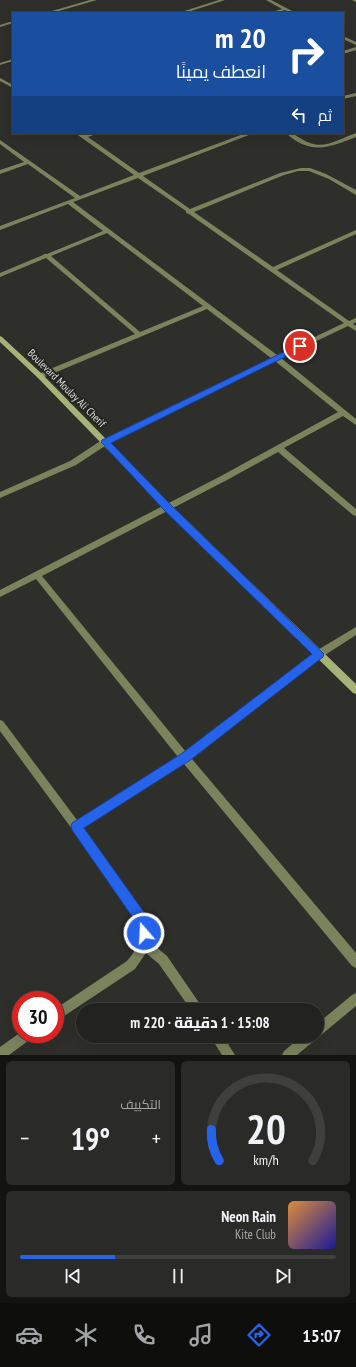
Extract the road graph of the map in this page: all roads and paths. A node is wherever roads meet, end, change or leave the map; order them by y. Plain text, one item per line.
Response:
1 (94, 0) edge
2 (223, 0) edge
3 (268, 0) edge
4 (286, 8) junction
5 (51, 12) edge
6 (183, 12) edge
7 (273, 12) edge
8 (292, 12) edge
9 (12, 22) edge
10 (0, 26) edge
11 (344, 38) edge
12 (356, 38) edge
13 (349, 40) junction
14 (356, 44) edge
15 (356, 48) edge
16 (344, 53) edge
17 (12, 60) edge
18 (0, 64) edge
19 (0, 79) edge
20 (12, 86) edge
21 (356, 94) edge
22 (344, 98) edge
23 (80, 134) edge
24 (93, 134) edge
25 (248, 134) edge
26 (290, 134) edge
27 (356, 135) edge
28 (84, 137) junction
29 (348, 138) junction
30 (0, 142) edge
31 (356, 142) edge
32 (28, 162) junction
33 (0, 172) edge
34 (137, 175) junction
35 (356, 193) edge
36 (79, 198) junction
37 (69, 202) junction
38 (188, 212) junction
39 (0, 228) edge
40 (108, 230) junction
41 (356, 232) edge
42 (46, 255) junction
43 (272, 270) junction
44 (0, 275) edge
45 (208, 306) junction
46 (356, 320) edge
47 (348, 324) junction
48 (356, 329) edge
49 (139, 334) junction
50 (0, 338) edge
51 (276, 358) junction
52 (40, 376) junction
53 (343, 413) junction
54 (356, 423) edge
55 (105, 442) junction
56 (279, 448) junction
57 (2, 491) edge
58 (168, 508) junction
59 (356, 513) edge
60 (37, 575) junction
61 (0, 594) edge
62 (356, 631) edge
63 (319, 654) junction
64 (356, 690) edge
65 (0, 724) edge
66 (185, 758) junction
67 (76, 826) junction
68 (144, 944) junction
69 (356, 962) edge
70 (356, 999) edge
71 (193, 1003) edge
72 (64, 1010) edge
73 (324, 1025) edge
74 (15, 1043) edge
75 (221, 1043) edge
76 (303, 1043) edge
77 (0, 1054) edge
78 (229, 1055) edge
79 (288, 1055) edge

1 - 5 street
2 - 6 street
3 - 4 street
4 - 7 street
4 - 8 street
9 - 10 street
11 - 13 street
12 - 13 street
13 - 14 street
15 - 16 street
17 - 18 street
19 - 20 street
21 - 22 street
23 - 28 street
24 - 28 street
25 - 34 street
26 - 29 street
27 - 29 street
28 - 34 street
29 - 31 street
30 - 32 street
32 - 33 street
32 - 36 street
34 - 36 street
34 - 38 street
35 - 38 street
36 - 37 street
37 - 39 street
37 - 40 street
38 - 43 street
40 - 42 street
40 - 45 street
41 - 43 street
42 - 44 street
42 - 49 street
43 - 47 street
45 - 49 street
45 - 51 street
46 - 47 street
47 - 48 street
47 - 51 street
49 - 52 street
50 - 52 street, Boulevard Moulay Ali Cherif
51 - 53 street
51 - 55 street
52 - 55 street, Boulevard Moulay Ali Cherif
53 - 54 street
53 - 56 street
55 - 57 street
55 - 58 street, Boulevard Moulay Ali Cherif
56 - 58 street
56 - 59 street
58 - 60 street
58 - 63 street, Boulevard Moulay Ali Cherif
60 - 61 street
60 - 66 street
62 - 63 street
63 - 64 street, Boulevard Moulay Ali Cherif
63 - 66 street
65 - 67 street
66 - 67 street
66 - 69 street
67 - 68 street
68 - 71 street
68 - 72 street
70 - 73 street
74 - 77 street
75 - 78 street
76 - 79 street

